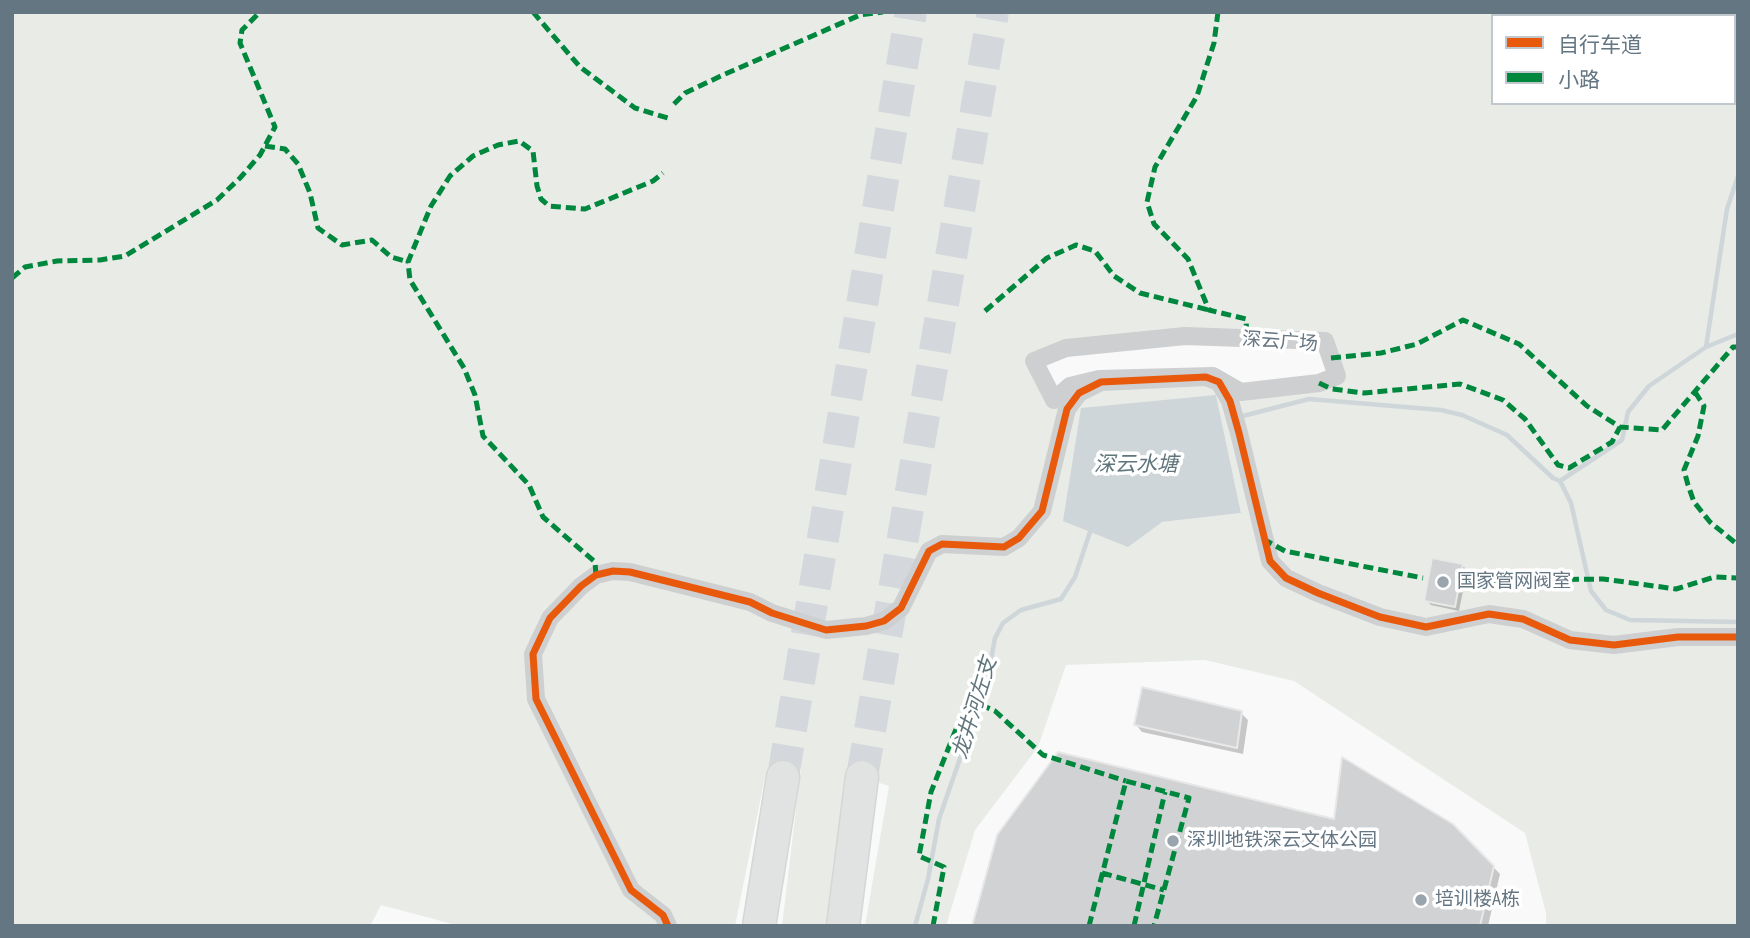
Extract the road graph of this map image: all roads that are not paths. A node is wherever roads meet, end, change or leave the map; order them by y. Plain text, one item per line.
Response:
1 (1034, 361) joint
2 (1738, 637) edge
3 (783, 777) tunnel mouth
4 (862, 777) tunnel mouth
5 (766, 883) junction
6 (668, 926) edge
7 (753, 926) edge
8 (759, 926) edge
9 (843, 926) edge

1 - 1 street, 深云广场
2 - 6 street
3 - 5 highway
4 - 9 highway
5 - 7 street
5 - 8 highway

